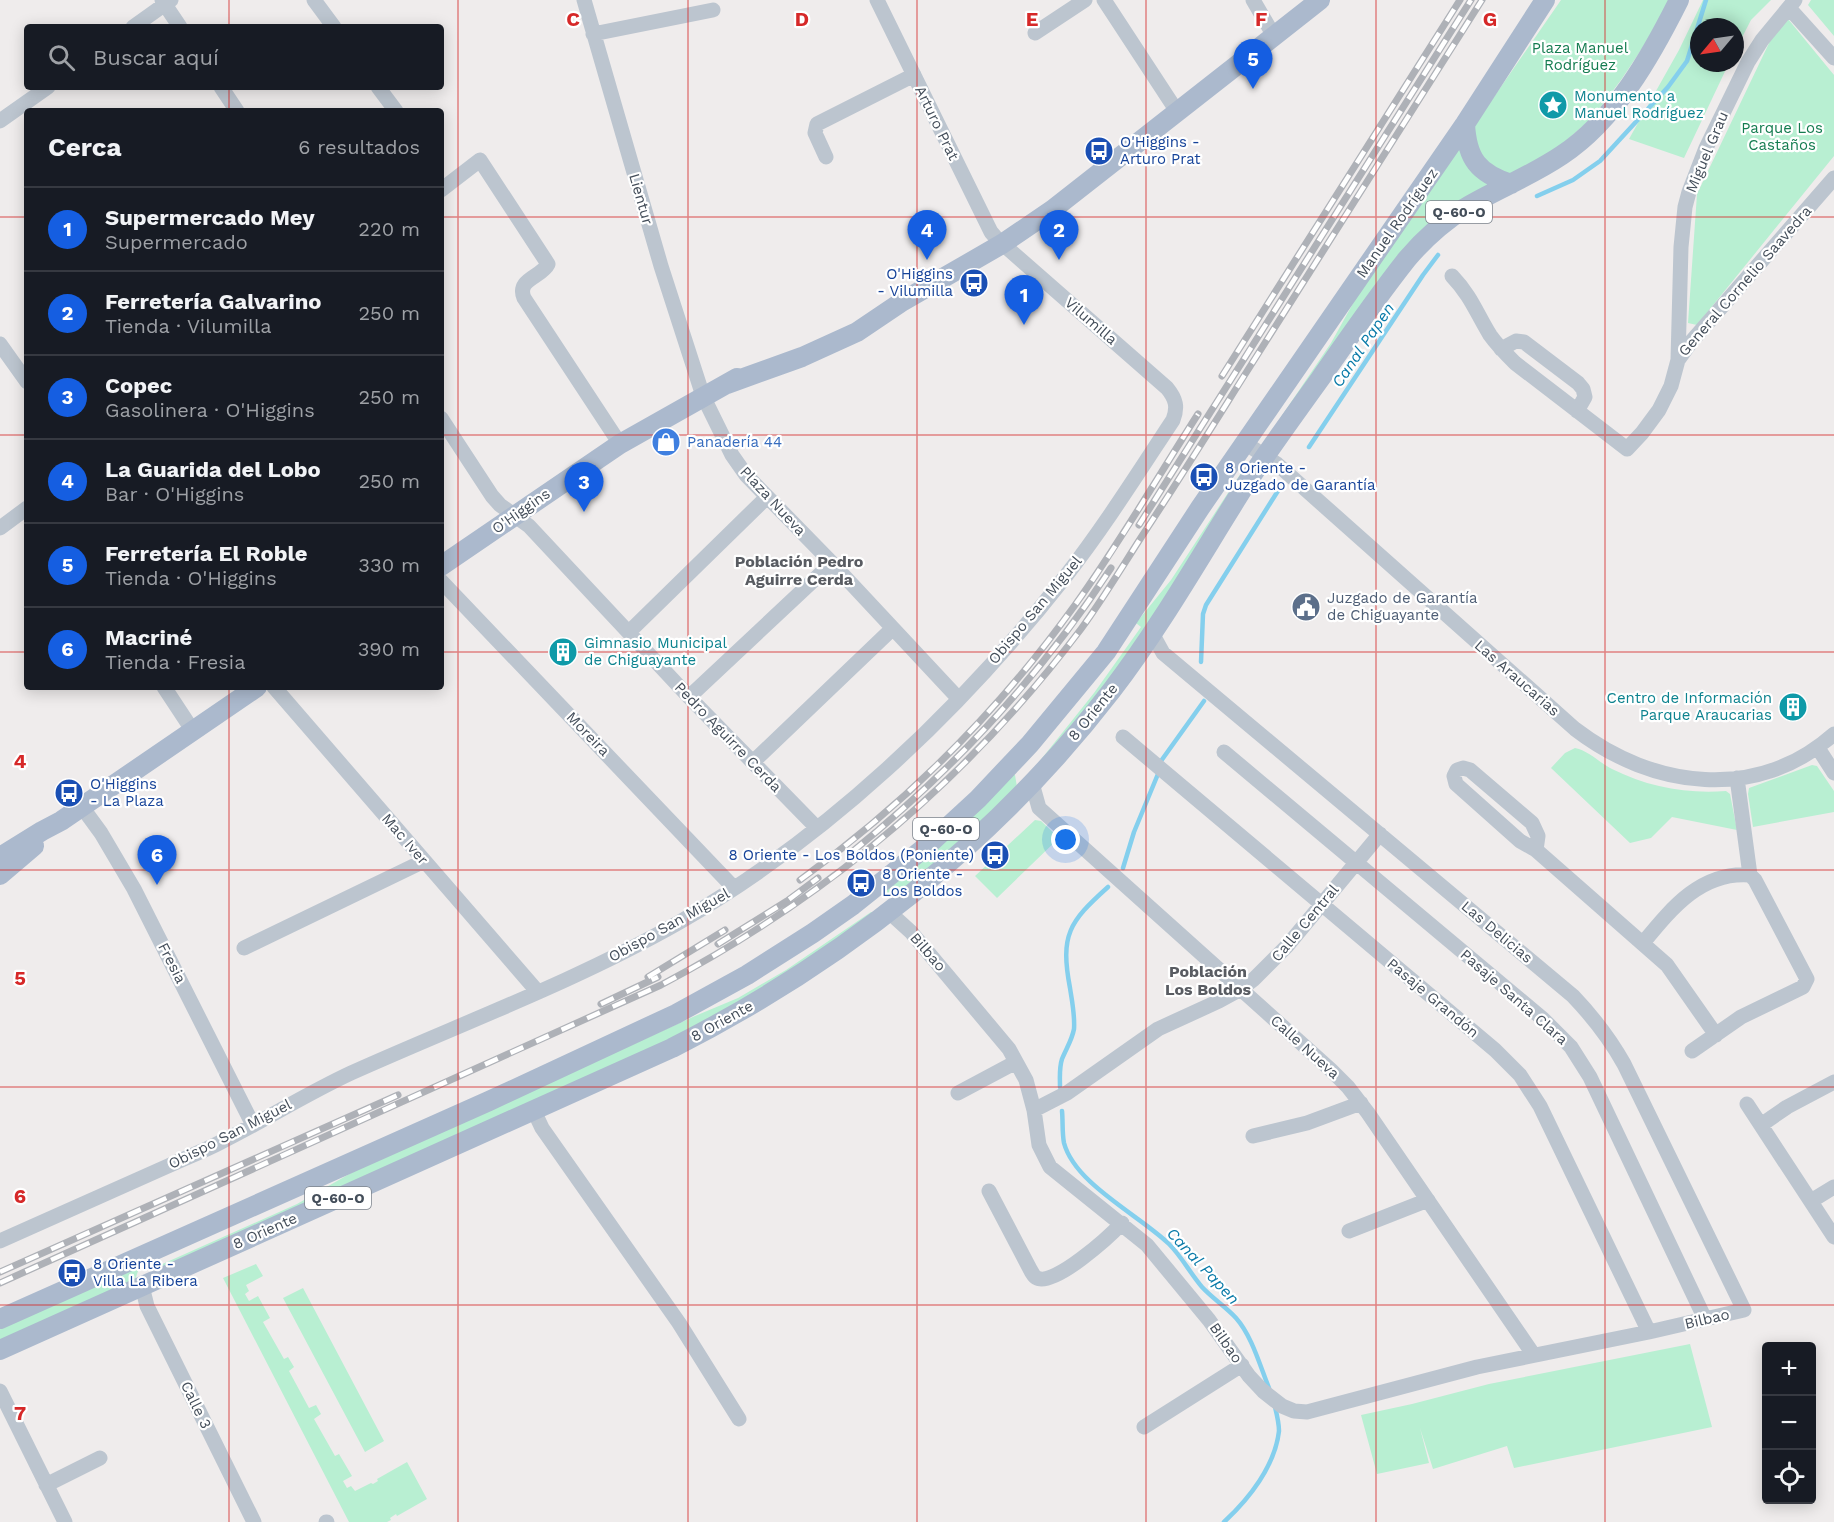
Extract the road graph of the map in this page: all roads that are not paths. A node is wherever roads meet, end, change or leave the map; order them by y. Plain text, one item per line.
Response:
1 (314, 0) edge
2 (584, 0) edge
3 (877, 0) edge
4 (1085, 0) edge
5 (1104, 0) edge
6 (1253, 0) edge
7 (1320, 0) edge
8 (1545, 0) edge
9 (1679, 0) edge
10 (166, 1) edge
11 (1792, 4) edge
12 (713, 10) dead end
13 (137, 24) edge
14 (178, 24) edge
15 (332, 24) edge
16 (1035, 33) dead end
17 (593, 34) junction
18 (1274, 36) junction
19 (1834, 58) edge
20 (914, 75) junction
21 (44, 90) edge
22 (223, 90) edge
23 (380, 90) edge
24 (235, 108) edge
25 (394, 108) edge
26 (1178, 113) junction
27 (0, 121) edge
28 (1465, 124) junction
29 (826, 157) dead end
30 (1834, 178) edge
31 (444, 182) edge
32 (1510, 184) junction
33 (1002, 244) junction
34 (1452, 276) dead end
35 (0, 344) edge
36 (1501, 349) junction
37 (1678, 360) junction
38 (24, 378) edge
39 (703, 396) junction
40 (1176, 402) joint
41 (1577, 411) junction
42 (444, 423) edge
43 (1245, 443) junction
44 (620, 444) junction
45 (1265, 456) junction
46 (768, 497) junction
47 (24, 510) edge
48 (514, 516) junction
49 (0, 528) edge
50 (832, 563) junction
51 (444, 564) edge
52 (444, 584) edge
53 (892, 629) junction
54 (629, 632) junction
55 (1152, 633) junction
56 (166, 690) edge
57 (253, 690) edge
58 (277, 690) edge
59 (689, 697) junction
60 (958, 698) junction
61 (193, 731) junction
62 (1834, 734) edge
63 (1123, 737) dead end
64 (1030, 744) junction
65 (1818, 748) junction
66 (1224, 752) dead end
67 (753, 762) junction
68 (1834, 773) edge
69 (1737, 778) junction
70 (1032, 783) junction
71 (82, 807) junction
72 (61, 821) junction
73 (817, 828) junction
74 (1380, 834) junction
75 (1536, 850) junction
76 (0, 857) edge
77 (424, 861) junction
78 (1356, 863) junction
79 (0, 875) edge
80 (1750, 875) junction
81 (735, 888) junction
82 (1322, 904) junction
83 (853, 905) junction
84 (889, 912) junction
85 (1643, 943) junction
86 (244, 948) dead end
87 (1241, 989) junction
88 (537, 991) junction
89 (1716, 1035) junction
90 (1692, 1051) dead end
91 (1017, 1062) junction
92 (1834, 1082) edge
93 (958, 1093) dead end
94 (1361, 1104) junction
95 (1747, 1104) dead end
96 (1034, 1110) junction
97 (534, 1111) junction
98 (253, 1125) junction
99 (1761, 1125) junction
100 (1253, 1136) dead end
101 (1834, 1187) edge
102 (989, 1191) dead end
103 (1428, 1200) junction
104 (1811, 1201) junction
105 (1122, 1223) junction
106 (1349, 1231) dead end
107 (1834, 1237) edge
108 (0, 1241) edge
109 (162, 1247) junction
110 (142, 1286) junction
111 (1744, 1310) joint
112 (0, 1319) edge
113 (1705, 1319) junction
114 (1649, 1332) junction
115 (0, 1350) edge
116 (1533, 1354) junction
117 (1242, 1365) junction
118 (0, 1391) edge
119 (739, 1419) dead end
120 (1144, 1427) dead end
121 (100, 1458) dead end
122 (46, 1485) junction
123 (64, 1522) edge
124 (254, 1522) edge

1 - 15 street
2 - 17 street, Lientur
3 - 20 street, Arturo Prat
4 - 16 street
5 - 26 street
6 - 18 street
7 - 18 main road, O'Higgins
8 - 28 main road, Manuel Rodríguez / Q-60-O
9 - 32 main road, Manuel Rodríguez / Q-60-O
10 - 13 street
10 - 14 street
11 - 19 street
11 - 37 street, Miguel Grau
12 - 17 street
17 - 39 street, Lientur
18 - 26 main road, O'Higgins
20 - 29 street
20 - 33 street, Arturo Prat
21 - 27 street
22 - 24 street
23 - 25 street
26 - 33 main road, O'Higgins
28 - 32 main road
28 - 43 main road, Manuel Rodríguez / Q-60-O
30 - 37 street, General Cornelio Saavedra
31 - 44 street
32 - 45 main road, Manuel Rodríguez / Q-60-O
33 - 39 main road, O'Higgins
33 - 40 street, Vilumilla
34 - 36 street
35 - 38 street
36 - 41 street
36 - 41 street
37 - 41 street, General Cornelio Saavedra
39 - 44 main road, O'Higgins
39 - 46 street, Plaza Nueva
40 - 60 street, Obispo San Miguel
42 - 48 street
43 - 45 street, Las Araucarias
43 - 64 main road, 8 Oriente / Q-60-O
44 - 48 main road, O'Higgins
45 - 55 main road, 8 Oriente / Q-60-O
45 - 69 street, Las Araucarias
46 - 50 street, Plaza Nueva
46 - 54 street
47 - 49 street
48 - 51 main road, O'Higgins
48 - 54 street, Pedro Aguirre Cerda
50 - 53 street, Plaza Nueva
50 - 59 street
52 - 81 street, Moreira
53 - 60 street, Plaza Nueva
53 - 67 street
54 - 59 street, Pedro Aguirre Cerda
55 - 70 main road, 8 Oriente / Q-60-O
55 - 74 street, Las Delicias
56 - 61 street
57 - 61 main road
58 - 77 street, Mac Iver
59 - 67 street, Pedro Aguirre Cerda
60 - 73 street, Obispo San Miguel
61 - 71 main road
62 - 65 street, Las Araucarias
63 - 82 street, Pasaje Grandón
64 - 70 main road
64 - 83 main road, 8 Oriente / Q-60-O
65 - 68 street
65 - 69 street, Las Araucarias
66 - 78 street, Pasaje Santa Clara
67 - 73 street, Pedro Aguirre Cerda
69 - 80 street
70 - 84 main road, 8 Oriente / Q-60-O
70 - 87 street, Calle Nueva
71 - 72 main road
71 - 98 street, Fresia
72 - 76 main road
72 - 79 main road
73 - 81 street, Obispo San Miguel
74 - 78 street, Calle Central
74 - 111 street, Las Delicias
75 - 75 street
75 - 85 street
77 - 86 street
77 - 88 street, Mac Iver
78 - 82 street, Calle Central
78 - 113 street, Pasaje Santa Clara
80 - 85 street
80 - 89 street
81 - 88 street, Obispo San Miguel
82 - 87 street, Calle Central
82 - 114 street, Pasaje Grandón
83 - 84 main road
83 - 109 main road, 8 Oriente / Q-60-O
84 - 91 street, Bilbao
84 - 97 main road, 8 Oriente / Q-60-O
85 - 89 street
87 - 94 street, Calle Nueva
87 - 96 street, Calle Central
88 - 98 street, Obispo San Miguel
89 - 90 street
91 - 93 street
91 - 96 street, Bilbao
92 - 99 street
94 - 100 street
94 - 103 street, Calle Nueva
95 - 99 street
96 - 105 street, Bilbao
97 - 110 main road, 8 Oriente / Q-60-O
97 - 119 street
98 - 108 street, Obispo San Miguel
99 - 104 street
101 - 104 street
102 - 105 street
103 - 106 street
103 - 116 street, Calle Nueva
104 - 107 street
105 - 117 street, Bilbao
109 - 110 main road
109 - 112 main road, 8 Oriente / Q-60-O
110 - 115 main road, 8 Oriente / Q-60-O
110 - 124 street, Calle 3
111 - 113 street, Bilbao
113 - 114 street, Bilbao
114 - 116 street, Bilbao
116 - 117 street, Bilbao
117 - 120 street
118 - 122 street
121 - 122 street
122 - 123 street

